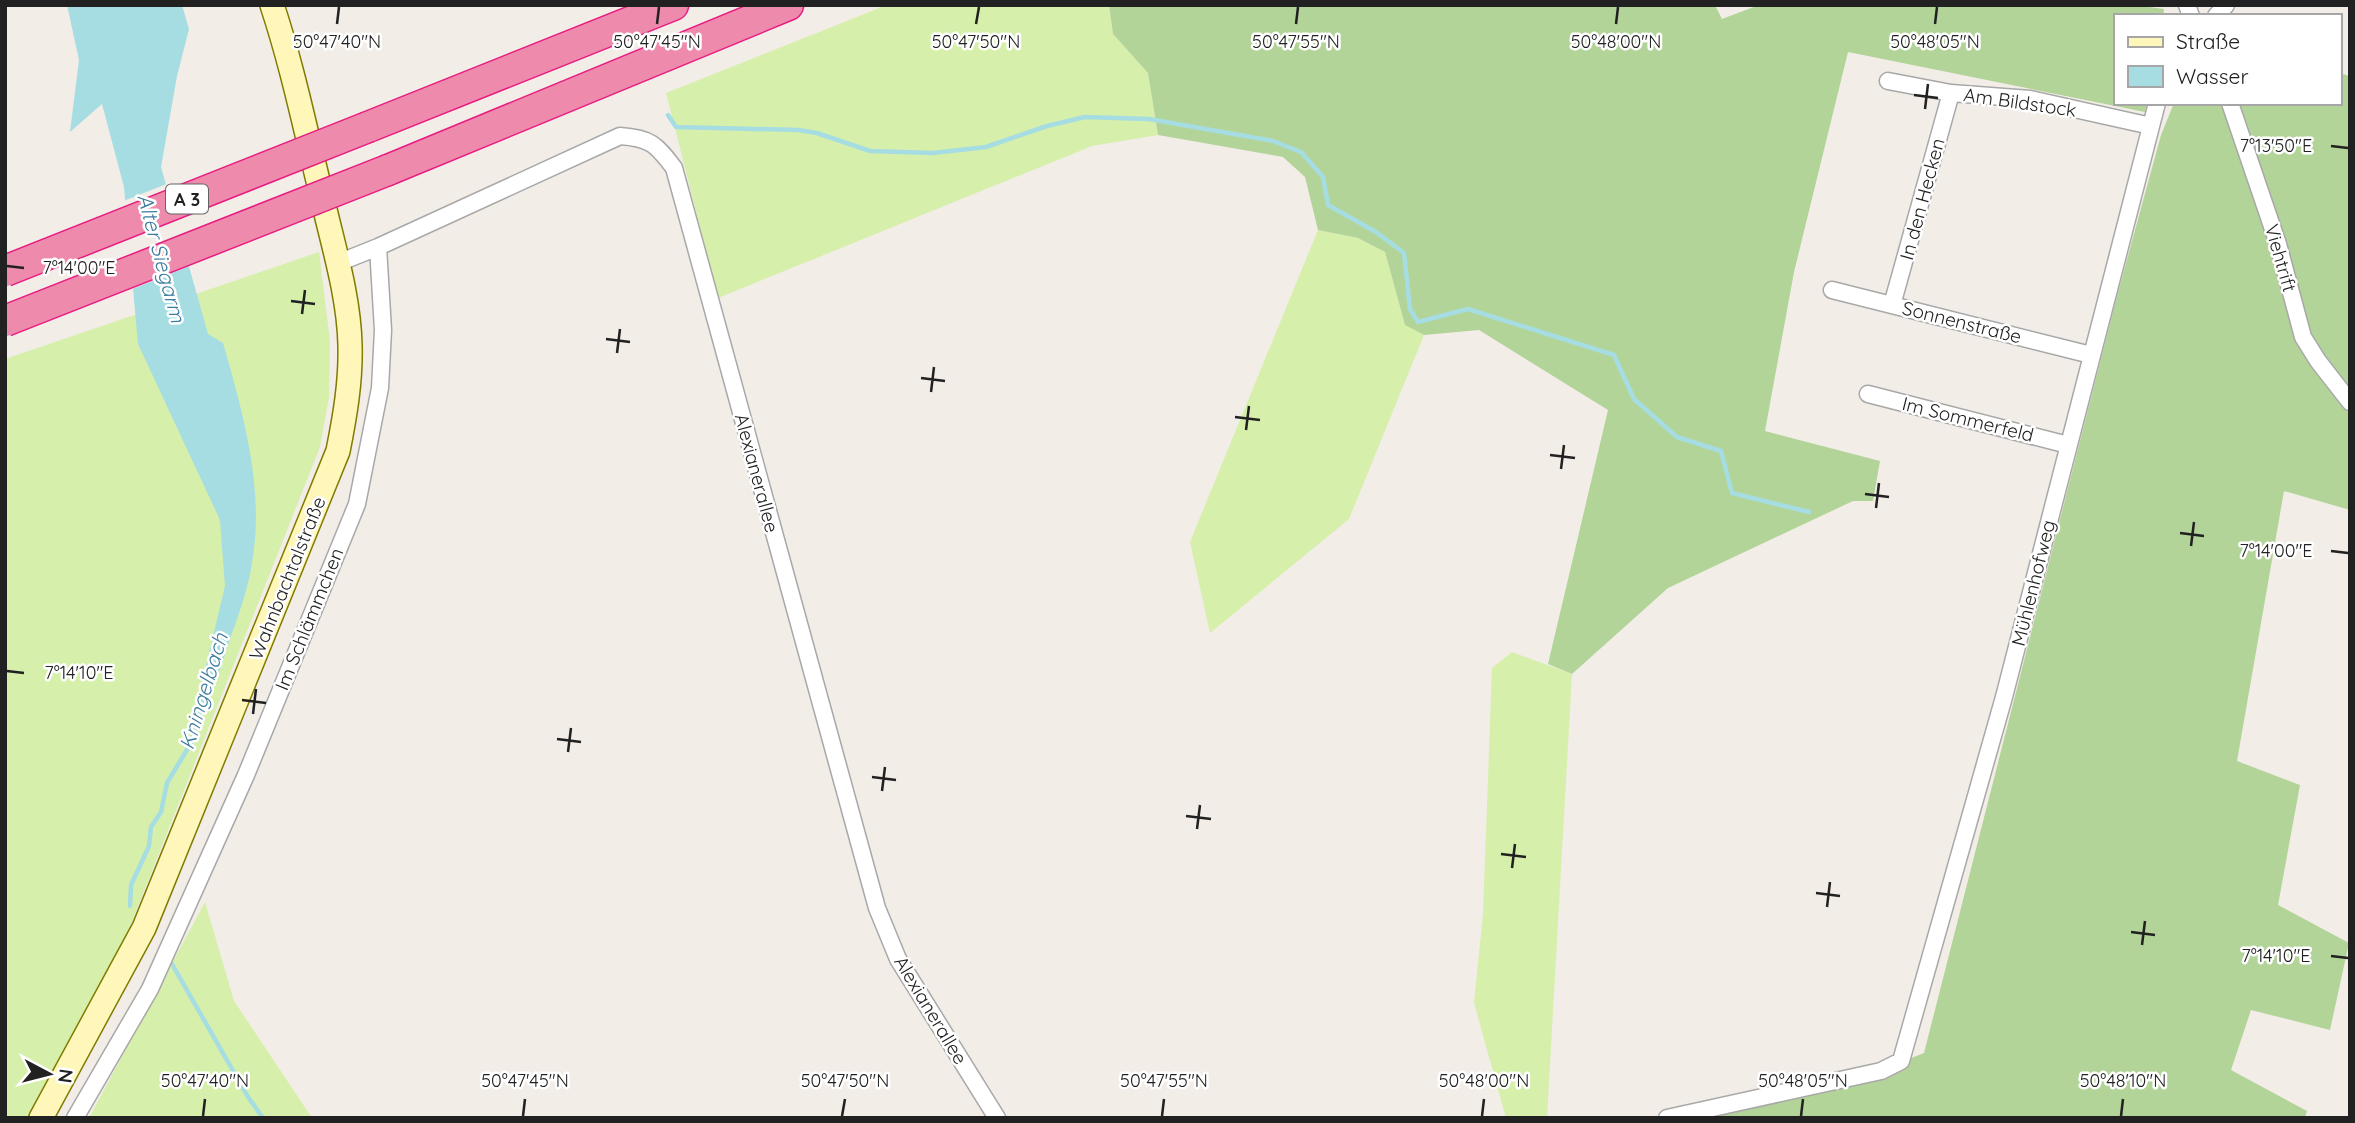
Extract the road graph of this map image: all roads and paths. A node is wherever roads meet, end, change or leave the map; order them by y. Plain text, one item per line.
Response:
1 (272, 5) edge
2 (673, 5) edge
3 (788, 5) edge
4 (1888, 81) dead end
5 (1951, 93) junction
6 (2156, 105) edge
7 (2231, 105) edge
8 (2151, 126) junction
9 (378, 247) junction
10 (338, 263) junction
11 (5, 271) edge
12 (1832, 290) dead end
13 (1892, 305) junction
14 (5, 321) edge
15 (2091, 355) junction
16 (1868, 394) dead end
17 (2350, 402) edge
18 (2068, 445) junction
19 (41, 1118) edge
20 (75, 1118) edge
21 (997, 1118) edge
22 (1667, 1118) edge

1 - 10 main road, Wahnbachtalstraße
2 - 11 highway, A 3, bridge
3 - 14 highway, A 3, bridge
4 - 5 street, Am Bildstock
5 - 8 street, Am Bildstock
5 - 13 street, In den Hecken
6 - 8 street, Mühlenhofweg
7 - 17 street, Viehtrift
8 - 15 street, Mühlenhofweg
9 - 10 street, Alexianerallee
9 - 20 street, Im Schlämmchen
9 - 21 street, Alexianerallee
10 - 19 main road, Wahnbachtalstraße
12 - 13 street, Sonnenstraße
13 - 15 street, Sonnenstraße
15 - 18 street, Mühlenhofweg
16 - 18 street, Im Sommerfeld
18 - 22 street, Mühlenhofweg

